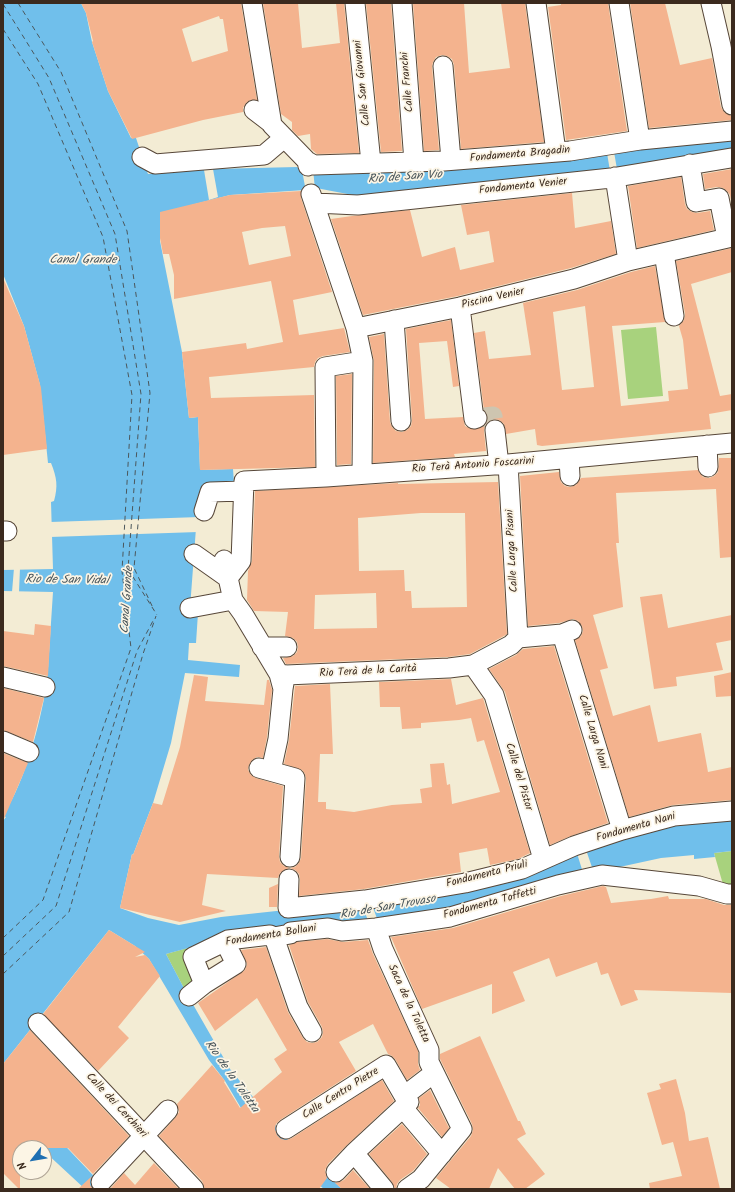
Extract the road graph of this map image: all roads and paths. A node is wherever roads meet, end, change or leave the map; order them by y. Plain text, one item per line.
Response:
1 (252, 3) edge
2 (355, 3) edge
3 (402, 3) edge
4 (536, 3) edge
5 (619, 3) edge
6 (711, 3) edge
7 (443, 66) dead end
8 (732, 106) edge
9 (732, 131) edge
10 (284, 138) junction
11 (640, 140) junction
12 (556, 152) junction
13 (142, 157) dead end
14 (731, 158) edge
15 (451, 160) junction
16 (414, 162) junction
17 (371, 163) junction
18 (690, 164) junction
19 (615, 177) junction
20 (729, 238) edge
21 (664, 253) junction
22 (628, 261) junction
23 (460, 307) junction
24 (674, 316) dead end
25 (394, 320) junction
26 (356, 328) junction
27 (363, 361) junction
28 (477, 418) dead end
29 (401, 421) dead end
30 (495, 430) tunnel mouth
31 (732, 443) edge
32 (710, 445) junction
33 (503, 464) junction
34 (708, 467) dead end
35 (362, 474) junction
36 (326, 477) junction
37 (243, 491) junction
38 (204, 511) dead end
39 (194, 554) dead end
40 (224, 560) dead end
41 (228, 578) junction
42 (233, 600) junction
43 (190, 608) dead end
44 (514, 641) junction
45 (262, 647) junction
46 (287, 647) dead end
47 (472, 665) junction
48 (3, 677) edge
49 (282, 679) junction
50 (45, 687) dead end
51 (3, 741) edge
52 (29, 752) dead end
53 (732, 811) edge
54 (622, 830) junction
55 (290, 857) dead end
56 (543, 860) junction
57 (289, 879) dead end
58 (732, 894) edge
59 (376, 928) junction
60 (274, 937) junction
61 (225, 942) junction
62 (204, 984) junction
63 (189, 996) dead end
64 (38, 1023) dead end
65 (312, 1032) dead end
66 (434, 1073) junction
67 (405, 1102) junction
68 (168, 1110) dead end
69 (286, 1129) dead end
70 (143, 1136) junction
71 (354, 1153) junction
72 (442, 1154) junction
73 (336, 1172) dead end
74 (101, 1182) dead end
75 (185, 1186) edge
76 (415, 1186) edge
77 (384, 1189) edge

1 - 10 street
2 - 17 street, Calle San Giovanni
3 - 16 street, Calle Franchi
4 - 12 street
5 - 11 street
6 - 8 street
7 - 15 street
9 - 11 street, Fondamenta Bragadin
10 - 13 street
10 - 17 street, Fondamenta Bragadin
11 - 12 street, Fondamenta Bragadin
12 - 15 street, Fondamenta Bragadin
14 - 18 street, Fondamenta Venier
15 - 16 street, Fondamenta Bragadin
16 - 17 street, Fondamenta Bragadin
18 - 19 street, Fondamenta Venier
18 - 20 street
19 - 22 street
19 - 26 street, Fondamenta Venier
20 - 21 street, Piscina Venier
21 - 22 street, Piscina Venier
21 - 24 street
22 - 23 street, Piscina Venier
23 - 25 street, Piscina Venier
23 - 28 street
25 - 26 street, Piscina Venier
25 - 29 street
26 - 27 street
27 - 35 street
27 - 36 street
30 - 33 street, Calle Larga Pisani
31 - 32 street, Rio Terà Antonio Foscarini
32 - 33 street, Rio Terà Antonio Foscarini
32 - 34 street
33 - 35 street, Rio Terà Antonio Foscarini
33 - 44 street, Calle Larga Pisani
35 - 36 street, Rio Terà Antonio Foscarini
36 - 37 street, Rio Terà Antonio Foscarini
37 - 38 street
37 - 41 street
39 - 41 street
40 - 41 street
41 - 42 street
42 - 43 street
42 - 45 street
44 - 47 street, Rio Terà de la Carità
44 - 54 street, Calle Larga Nani
45 - 46 street
45 - 49 street
47 - 49 street, Rio Terà de la Carità
47 - 56 street, Calle del Pistor
48 - 50 street
49 - 55 street
51 - 52 street
53 - 54 street, Fondamenta Nani
54 - 56 street, Fondamenta Nani
56 - 57 street, Fondamenta Priuli
58 - 59 street, Fondamenta Toffetti
59 - 60 street, Fondamenta Bollani
59 - 66 street, Saca de la Toletta
60 - 61 street, Fondamenta Bollani
60 - 65 street
61 - 62 street
61 - 62 street, Fondamenta Bollani
62 - 63 street
64 - 70 street, Calle dei Cerchieri
66 - 67 street
66 - 72 street, Saca de la Toletta
67 - 69 street, Calle Centro Pietre
67 - 71 street
67 - 72 street
68 - 70 street
70 - 74 street
70 - 75 street, Calle dei Cerchieri
71 - 73 street
71 - 77 street
72 - 76 street, Saca de la Toletta

